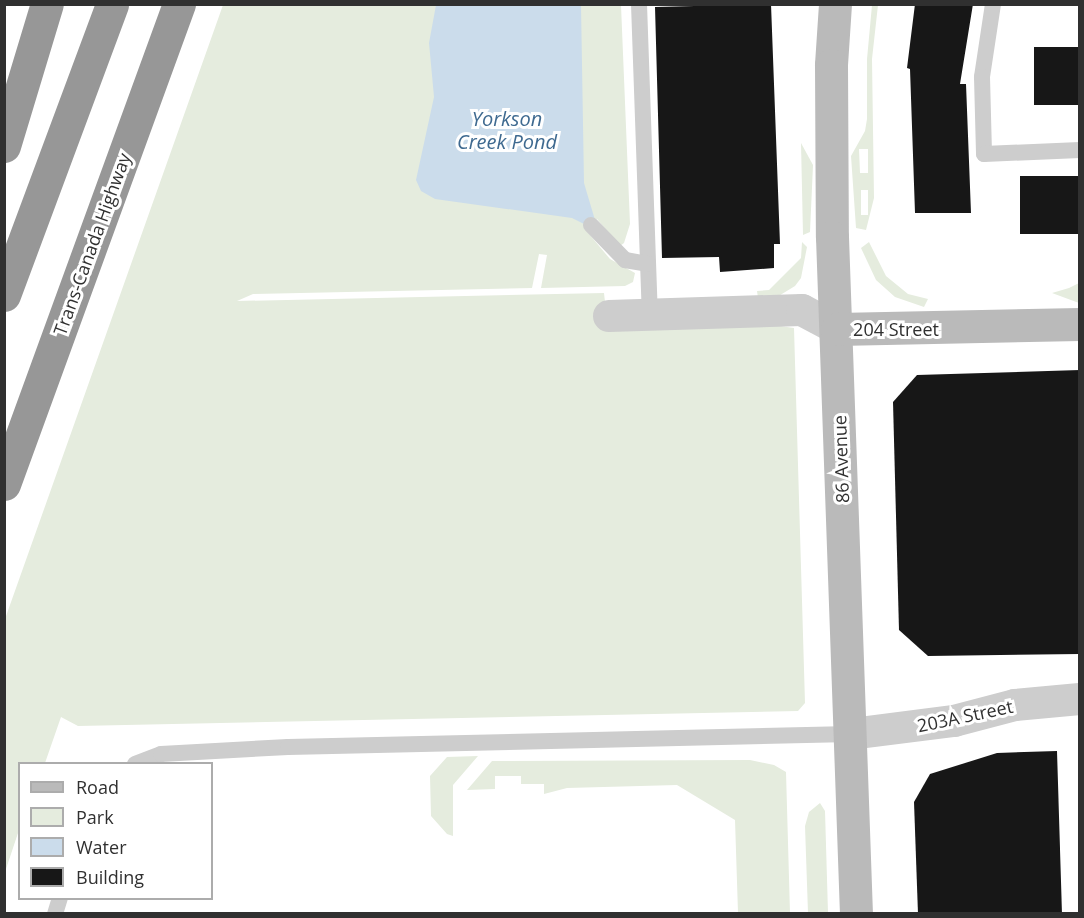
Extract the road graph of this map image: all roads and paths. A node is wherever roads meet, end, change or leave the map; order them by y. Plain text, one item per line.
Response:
1 (47, 4) edge
2 (112, 4) edge
3 (179, 4) edge
4 (639, 4) edge
5 (835, 4) edge
6 (993, 4) edge
7 (4, 146) edge
8 (1080, 150) edge
9 (591, 225) dead end
10 (648, 264) junction
11 (4, 295) edge
12 (650, 314) junction
13 (609, 316) dead end
14 (1080, 324) edge
15 (837, 329) junction
16 (4, 484) edge
17 (1079, 699) edge
18 (1080, 709) edge
19 (851, 734) junction
20 (140, 762) edge
21 (856, 914) edge

1 - 7 highway
2 - 11 highway
3 - 16 highway, Trans-Canada Highway
4 - 10 lane
5 - 15 street, 86 Avenue
6 - 8 lane
9 - 10 lane
10 - 12 lane
12 - 13 street, 204 Street
12 - 15 street, 204 Street
14 - 15 street, 204 Street
15 - 19 street, 86 Avenue
17 - 18 lane
17 - 19 street, 203A Street
19 - 20 lane
19 - 21 street, 86 Avenue

